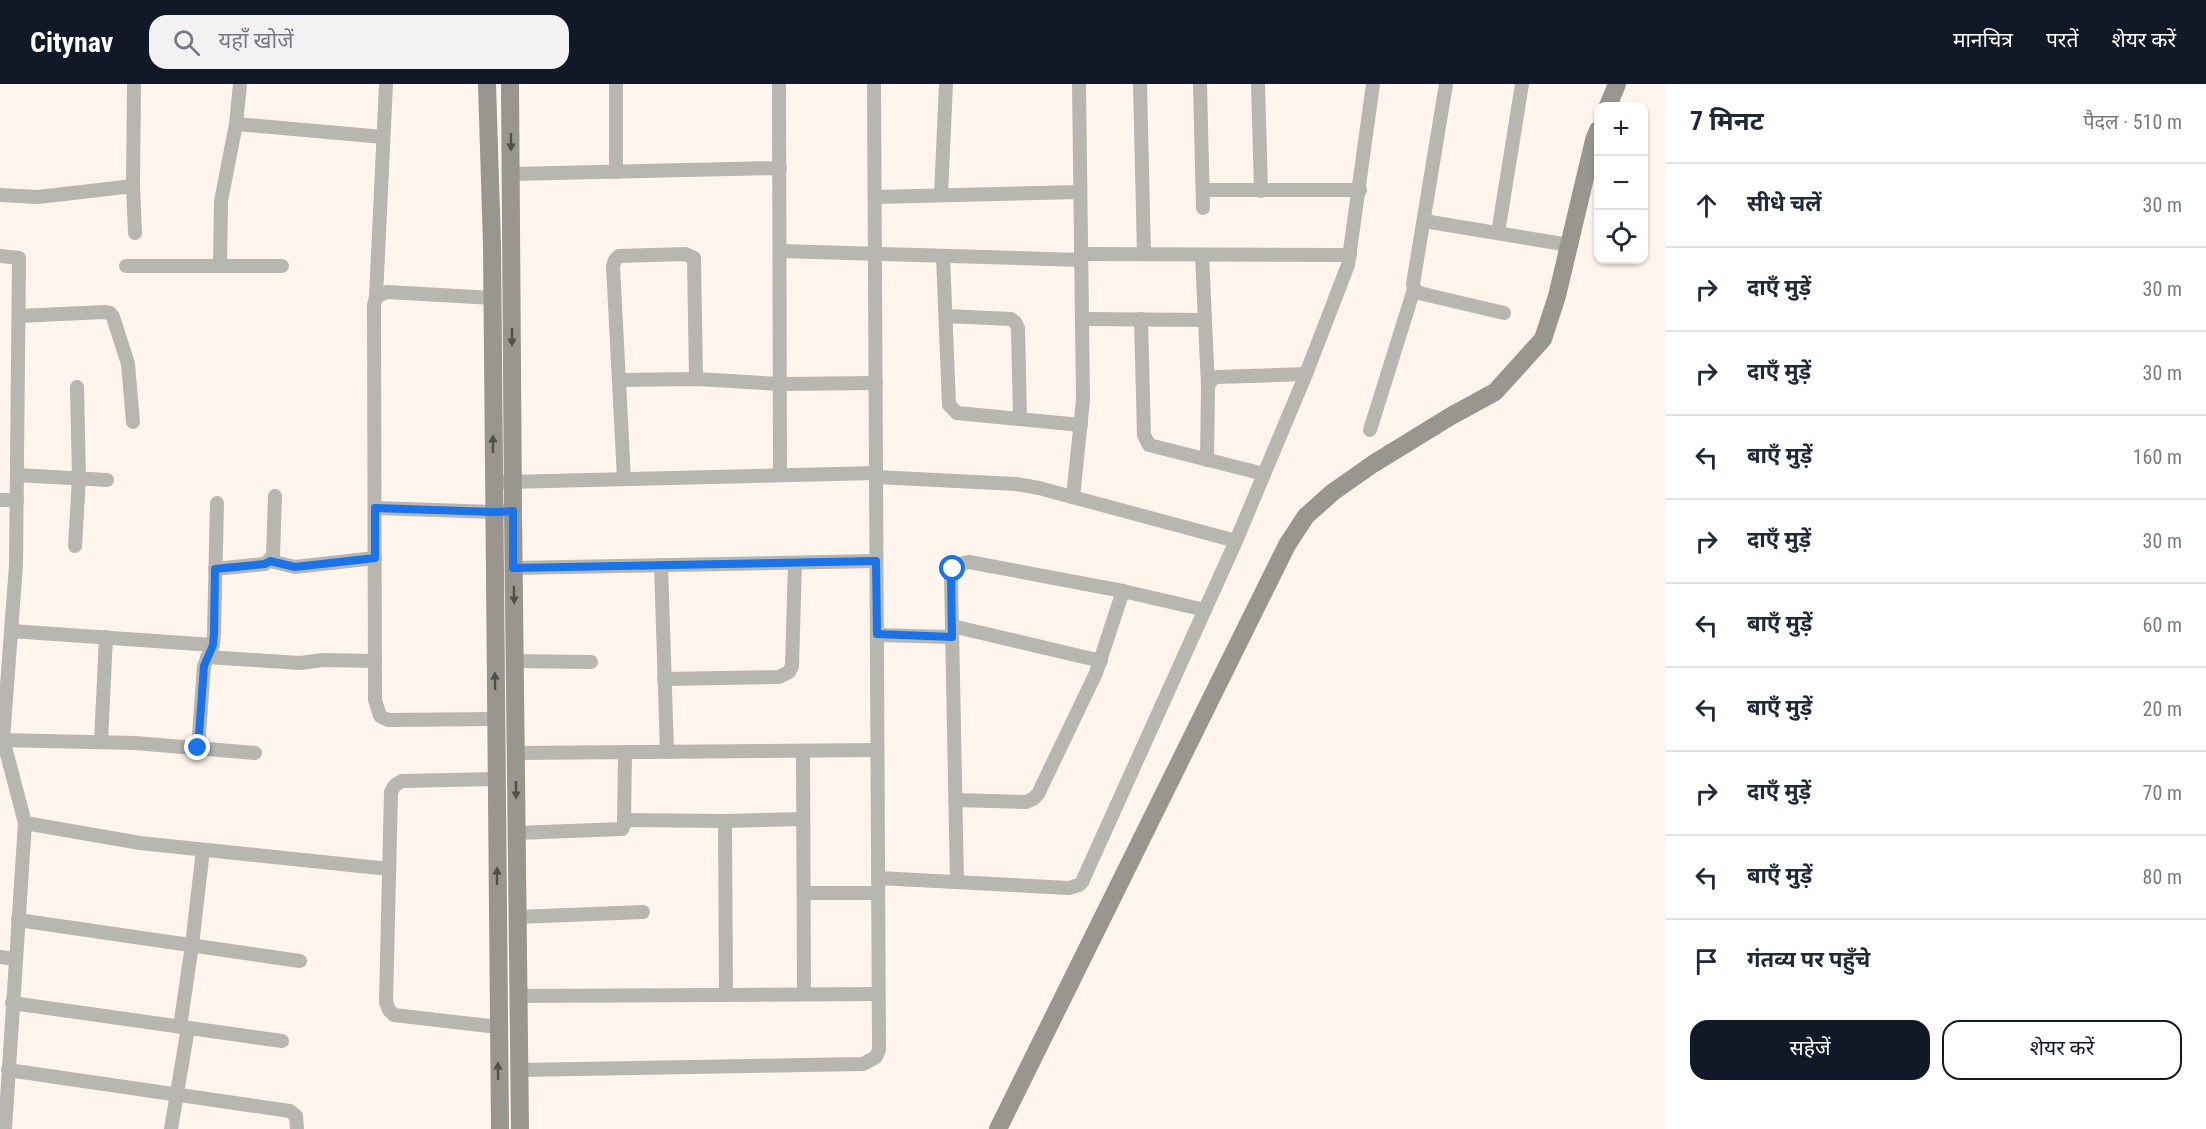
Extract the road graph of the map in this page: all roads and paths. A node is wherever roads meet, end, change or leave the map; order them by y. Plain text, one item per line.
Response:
1 (134, 84) edge
2 (240, 84) edge
3 (386, 84) edge
4 (487, 84) edge
5 (510, 84) edge
6 (616, 84) edge
7 (779, 84) edge
8 (874, 84) edge
9 (946, 84) edge
10 (1079, 84) edge
11 (1140, 84) edge
12 (1200, 84) edge
13 (1258, 84) edge
14 (1374, 84) edge
15 (1446, 84) edge
16 (1522, 84) edge
17 (1617, 84) edge
18 (1610, 102) edge
19 (236, 124) junction
20 (384, 137) junction
21 (1594, 140) edge
22 (780, 168) junction
23 (616, 172) junction
24 (511, 174) junction
25 (133, 186) junction
26 (1203, 190) junction
27 (1360, 190) junction
28 (1262, 191) junction
29 (1080, 192) junction
30 (0, 195) edge
31 (941, 195) junction
32 (875, 196) junction
33 (1203, 208) dead end
34 (1424, 221) junction
35 (135, 233) dead end
36 (1498, 233) junction
37 (1569, 245) junction
38 (780, 251) junction
39 (875, 254) junction
40 (1143, 254) junction
41 (1202, 255) junction
42 (1350, 255) junction
43 (0, 256) edge
44 (943, 256) junction
45 (1081, 257) junction
46 (220, 265) junction
47 (126, 266) dead end
48 (282, 266) dead end
49 (1414, 289) junction
50 (376, 297) junction
51 (493, 298) junction
52 (1504, 313) dead end
53 (19, 316) junction
54 (946, 316) junction
55 (1082, 319) junction
56 (1141, 320) junction
57 (1205, 320) junction
58 (1306, 374) junction
59 (696, 379) junction
60 (619, 380) junction
61 (876, 383) junction
62 (780, 384) junction
63 (1208, 386) junction
64 (77, 387) dead end
65 (1020, 419) junction
66 (133, 422) dead end
67 (1081, 424) junction
68 (1370, 430) dead end
69 (1207, 460) junction
70 (1264, 474) junction
71 (17, 475) junction
72 (876, 475) junction
73 (780, 476) junction
74 (79, 478) junction
75 (624, 479) junction
76 (107, 480) dead end
77 (512, 482) junction
78 (494, 483) junction
79 (275, 496) dead end
80 (1073, 497) junction
81 (0, 500) edge
82 (17, 500) junction
83 (217, 503) dead end
84 (375, 508) junction
85 (513, 511) junction
86 (494, 512) junction
87 (1236, 541) junction
88 (75, 546) dead end
89 (375, 558) junction
90 (270, 561) junction
91 (876, 561) junction
92 (795, 562) junction
93 (661, 565) junction
94 (513, 568) junction
95 (215, 569) junction
96 (1123, 591) junction
97 (1204, 610) junction
98 (11, 631) junction
99 (952, 631) junction
100 (877, 634) junction
101 (106, 637) junction
102 (210, 651) junction
103 (375, 661) junction
104 (514, 661) junction
105 (1101, 661) junction
106 (591, 662) dead end
107 (664, 679) junction
108 (495, 719) junction
109 (1, 739) edge
110 (101, 742) junction
111 (198, 748) junction
112 (877, 750) junction
113 (803, 751) junction
114 (625, 752) junction
115 (667, 752) junction
116 (255, 753) dead end
117 (516, 753) junction
118 (496, 779) junction
119 (955, 800) junction
120 (803, 819) junction
121 (624, 820) junction
122 (725, 821) junction
123 (25, 824) junction
124 (517, 833) junction
125 (203, 850) junction
126 (389, 869) junction
127 (878, 878) junction
128 (957, 882) junction
129 (804, 893) junction
130 (878, 893) junction
131 (643, 912) dead end
132 (517, 917) junction
133 (18, 920) junction
134 (192, 945) junction
135 (0, 957) edge
136 (15, 959) junction
137 (300, 961) dead end
138 (804, 994) junction
139 (878, 994) junction
140 (726, 995) junction
141 (518, 996) junction
142 (12, 1002) junction
143 (184, 1027) junction
144 (498, 1027) junction
145 (282, 1041) dead end
146 (8, 1070) junction
147 (519, 1070) junction
148 (177, 1095) junction
149 (3, 1099) edge
150 (5, 1129) edge
151 (171, 1129) edge
152 (297, 1129) edge
153 (500, 1129) edge
154 (520, 1129) edge
155 (998, 1129) edge

1 - 25 street
2 - 19 street
3 - 20 street
4 - 51 street
5 -> 24 street
6 - 23 street
7 - 22 street
8 - 32 street
9 - 31 street
10 - 29 street
11 - 40 street
12 - 26 street
13 - 28 street
14 - 27 street
15 - 34 street
16 - 36 street
17 - 18 street
19 - 20 street
19 - 46 street
20 - 50 street
21 - 37 street
22 - 23 street
22 - 38 street
23 - 24 street
24 -> 77 street
25 - 30 street
25 - 35 street
26 - 28 street
26 - 33 street
27 - 28 street
27 - 42 street
29 - 31 street
29 - 45 street
31 - 32 street
32 - 39 street
34 - 36 street
34 - 49 street
36 - 37 street
37 - 155 street
38 - 39 street
38 - 62 street
39 - 44 street
39 - 61 street
40 - 41 street
40 - 45 street
41 - 42 street
41 - 57 street
42 - 58 street
43 - 53 street
44 - 45 street
44 - 54 street
45 - 55 street
46 - 47 street
46 - 48 street
49 - 52 street
49 - 68 street
50 - 51 street
50 - 84 street
78 -> 51 street
53 - 66 street
53 - 71 street
54 - 65 street
54 - 65 street
55 - 56 street
55 - 67 street
56 - 57 street
56 - 69 street
57 - 63 street
58 - 63 street
58 - 70 street
59 - 60 street
59 - 60 street
59 - 62 street
60 - 75 street
61 - 62 street
61 - 72 street
62 - 73 street
63 - 69 street
64 - 74 street
65 - 67 street
67 - 80 street
69 - 70 street
70 - 87 street
71 - 74 street
71 - 82 street
72 - 73 street
72 - 80 street
72 - 91 street
73 - 75 street
74 - 76 street
74 - 88 street
75 - 77 street
77 - 78 street
77 - 85 street
78 - 86 street
79 - 90 street
80 - 87 street
81 - 82 street
82 - 98 street
83 - 95 street
84 - 86 street
84 - 89 street
85 - 86 street
85 - 94 street
108 -> 86 street
87 - 97 street
89 - 90 street
89 - 103 street
90 - 95 street
91 - 92 street
91 - 100 street
92 - 93 street
92 - 107 street
93 - 94 street
93 - 107 street
94 -> 104 street
95 - 102 street
96 - 97 street
96 - 99 street
96 - 105 street
97 - 128 street
98 - 101 street
98 - 109 street
99 - 100 street
99 - 105 street
99 - 119 street
100 - 112 street
101 - 102 street
101 - 110 street
102 - 103 street
102 - 111 street
103 - 108 street
104 - 106 street
104 - 117 street
105 - 119 street
107 - 115 street
108 - 118 street
109 - 110 street
109 - 123 street
110 - 111 street
111 - 116 street
112 - 113 street
112 - 127 street
113 - 115 street
113 - 120 street
114 - 115 street
114 - 117 street
114 - 121 street
117 -> 124 street
118 - 126 street
144 -> 118 street
119 - 128 street
120 - 122 street
120 - 129 street
121 - 122 street
121 - 124 street
122 - 140 street
123 - 125 street
123 - 133 street
124 - 132 street
125 - 126 street
125 - 134 street
126 - 144 street
127 - 128 street
127 - 130 street
129 - 130 street
129 - 138 street
130 - 139 street
131 - 132 street
132 - 141 street
133 - 134 street
133 - 136 street
134 - 137 street
134 - 143 street
135 - 136 street
136 - 142 street
138 - 139 street
138 - 140 street
139 - 147 street
140 - 141 street
141 - 147 street
142 - 143 street
142 - 146 street
143 - 145 street
143 - 148 street
153 -> 144 street
146 - 148 street
146 - 149 street
147 - 154 street
148 - 151 street
148 - 152 street
149 - 150 street

